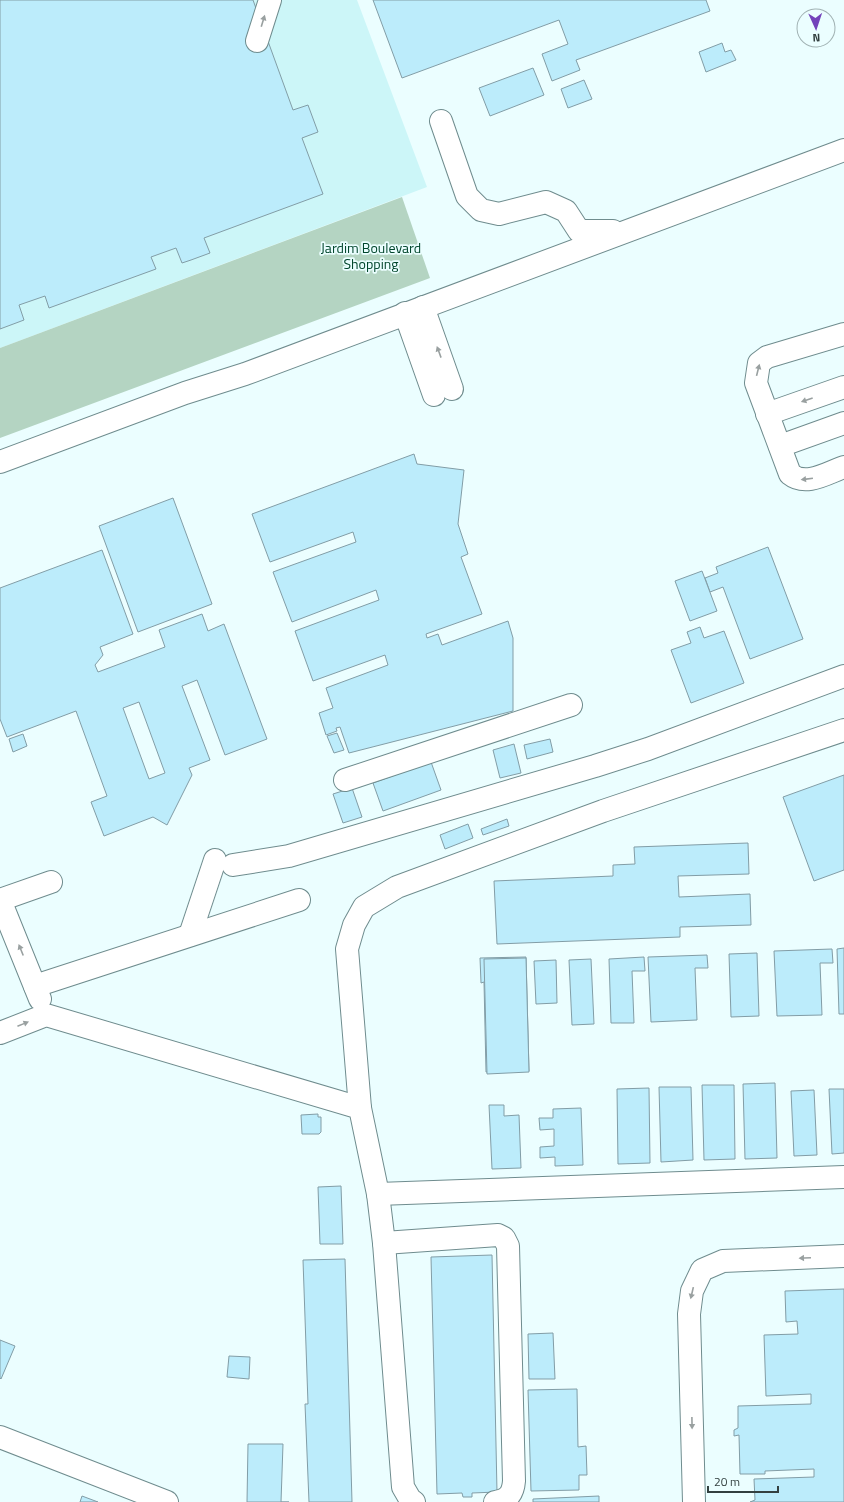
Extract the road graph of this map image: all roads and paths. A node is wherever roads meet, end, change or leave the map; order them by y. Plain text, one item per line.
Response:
1 (270, 0) edge
2 (257, 41) dead end
3 (441, 121) dead end
4 (844, 150) edge
5 (579, 231) junction
6 (624, 232) junction
7 (541, 263) junction
8 (414, 310) junction
9 (844, 334) edge
10 (844, 387) edge
11 (443, 392) dead end
12 (767, 414) junction
13 (844, 423) edge
14 (780, 446) junction
15 (0, 462) edge
16 (844, 467) edge
17 (844, 676) edge
18 (571, 705) dead end
19 (844, 730) edge
20 (346, 780) dead end
21 (51, 882) dead end
22 (0, 900) edge
23 (299, 900) dead end
24 (190, 935) junction
25 (36, 986) junction
26 (46, 1015) junction
27 (0, 1033) edge
28 (360, 1108) junction
29 (844, 1177) edge
30 (378, 1194) junction
31 (384, 1242) junction
32 (844, 1256) edge
33 (0, 1437) edge
34 (167, 1502) edge
35 (414, 1502) edge
36 (495, 1502) edge
37 (694, 1502) edge

2 -> 1 street
3 - 5 street
4 - 6 street
5 - 6 street
5 - 7 street
6 - 7 street
7 - 8 street
8 - 11 street
8 - 15 street
12 -> 9 street
10 -> 12 street
12 - 14 street
13 - 14 street
16 -> 14 street
17 - 24 street
18 - 20 street
19 - 28 street
21 - 22 street
25 -> 22 street
23 - 24 street
24 - 25 street
25 - 26 street
27 -> 26 street
26 - 28 street
28 - 30 street
29 - 30 street
30 - 31 street
31 - 35 street
31 - 36 street
32 -> 37 street
33 - 34 street

